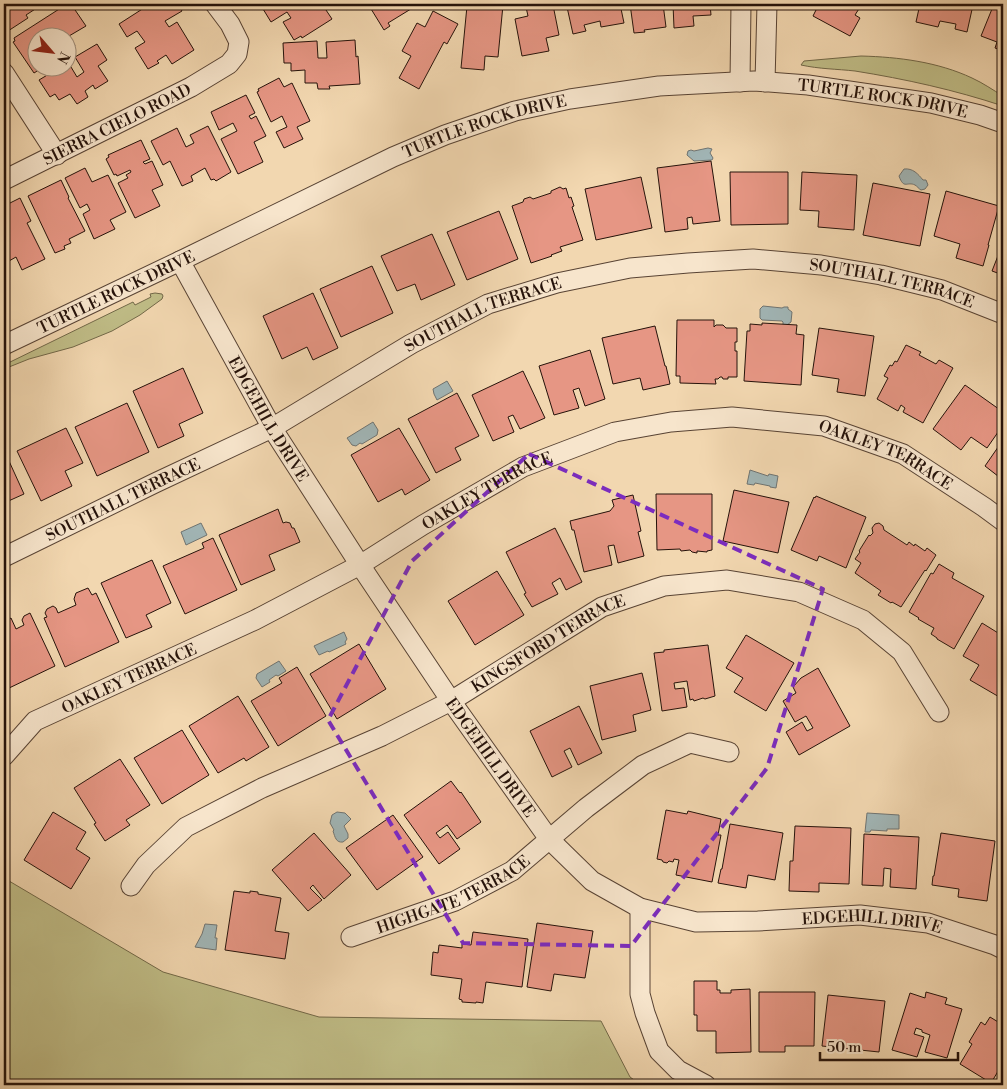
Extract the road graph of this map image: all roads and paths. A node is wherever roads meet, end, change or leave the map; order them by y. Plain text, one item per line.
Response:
1 (215, 4) edge
2 (741, 4) edge
3 (767, 4) edge
4 (4, 73) edge
5 (740, 82) junction
6 (765, 82) junction
7 (1003, 123) edge
8 (57, 155) junction
9 (4, 180) edge
10 (180, 261) junction
11 (1003, 314) edge
12 (4, 345) edge
13 (272, 428) junction
14 (1003, 521) edge
15 (4, 558) edge
16 (360, 565) junction
17 (450, 700) junction
18 (939, 712) dead end
19 (729, 752) dead end
20 (4, 756) edge
21 (549, 839) junction
22 (131, 886) dead end
23 (640, 908) junction
24 (351, 936) dead end
25 (1003, 949) edge
26 (706, 1085) edge

1 - 8 street, SIERRA CIELO ROAD
2 - 5 street
3 - 6 street
4 - 8 street
5 - 6 street, TURTLE ROCK DRIVE
5 - 10 street, TURTLE ROCK DRIVE
6 - 7 street, TURTLE ROCK DRIVE
8 - 9 street, SIERRA CIELO ROAD
10 - 12 street, TURTLE ROCK DRIVE
10 - 13 street, EDGEHILL DRIVE
11 - 13 street, SOUTHALL TERRACE
13 - 15 street, SOUTHALL TERRACE
13 - 16 street, EDGEHILL DRIVE
14 - 16 street, OAKLEY TERRACE
16 - 17 street, EDGEHILL DRIVE
16 - 20 street, OAKLEY TERRACE
17 - 18 street, KINGSFORD TERRACE
17 - 21 street, EDGEHILL DRIVE
17 - 22 street, KINGSFORD TERRACE
19 - 21 street, HIGHGATE TERRACE
21 - 23 street, EDGEHILL DRIVE
21 - 24 street, HIGHGATE TERRACE
23 - 25 street, EDGEHILL DRIVE
23 - 26 street

